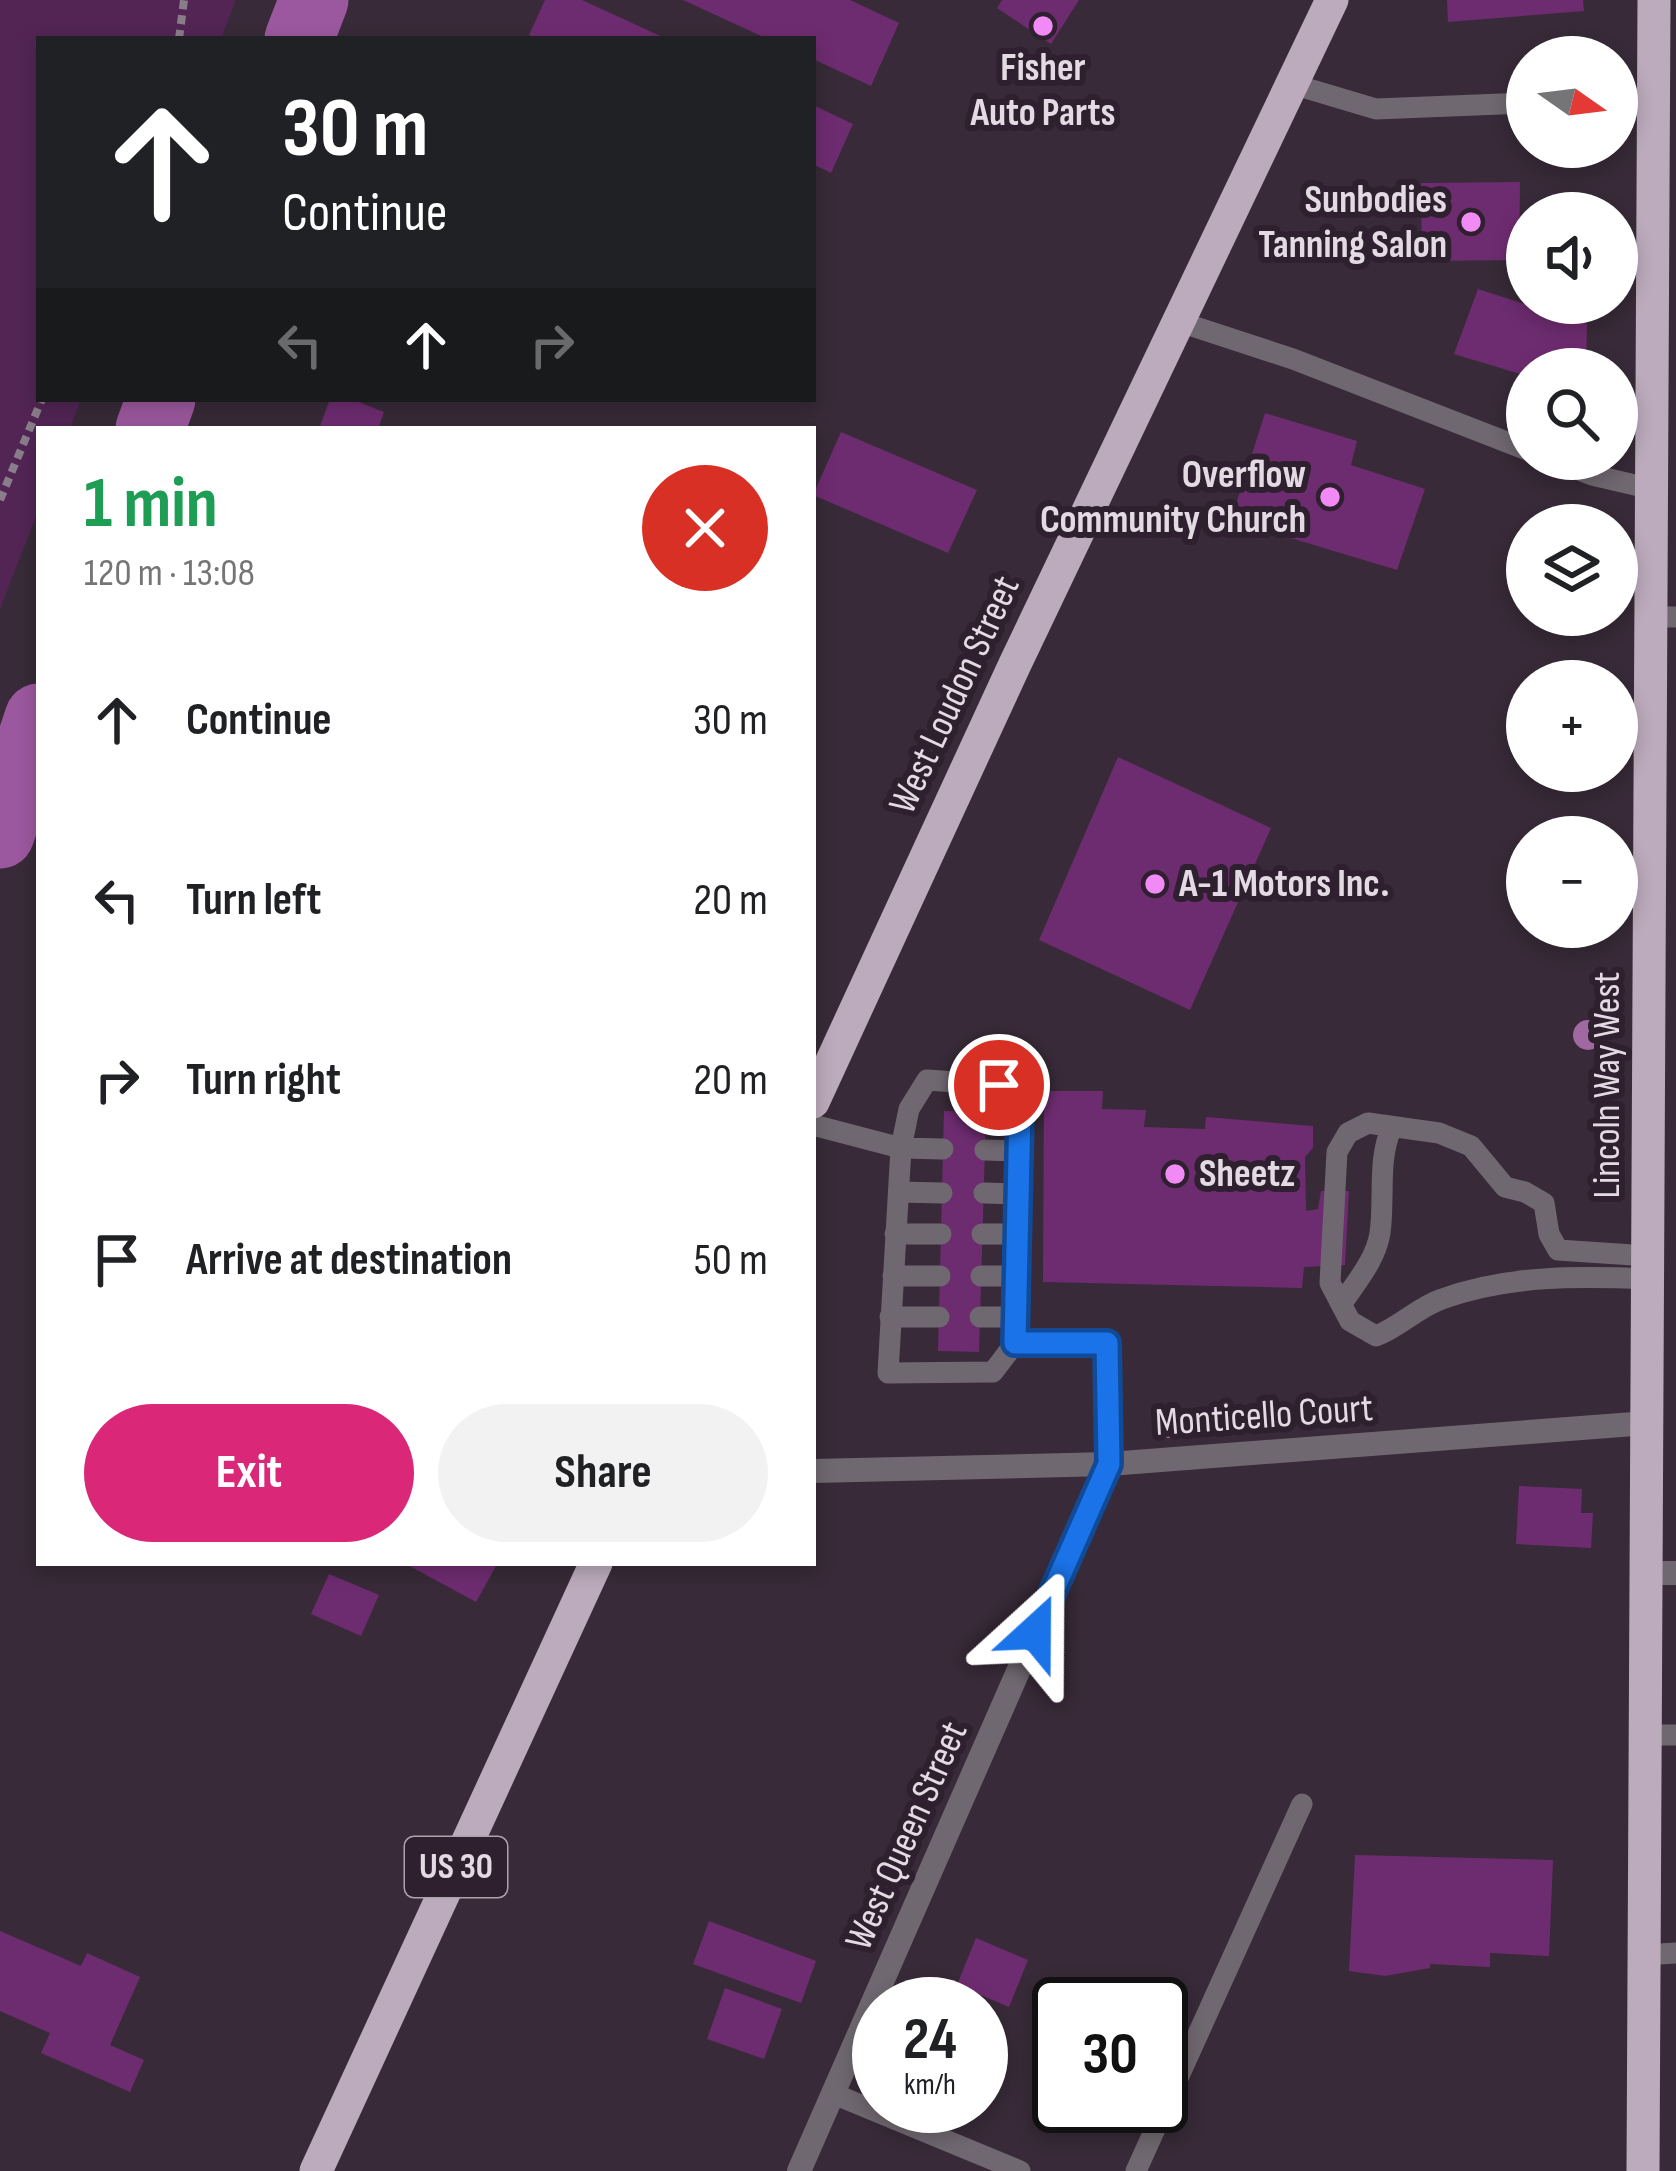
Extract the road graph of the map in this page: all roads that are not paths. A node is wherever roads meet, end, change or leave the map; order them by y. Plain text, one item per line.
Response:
1 (1332, 0) edge
2 (1654, 0) edge
3 (1292, 84) junction
4 (1653, 98) junction
5 (1638, 99) edge
6 (1506, 104) edge
7 (1663, 298) edge
8 (1178, 321) junction
9 (1506, 442) edge
10 (1613, 480) edge
11 (1652, 489) junction
12 (1664, 617) edge
13 (816, 1096) edge
14 (816, 1126) edge
15 (1392, 1127) junction
16 (901, 1148) junction
17 (943, 1149) dead end
18 (985, 1150) dead end
19 (1020, 1151) junction
20 (898, 1192) junction
21 (942, 1193) dead end
22 (984, 1193) dead end
23 (1019, 1194) junction
24 (896, 1234) junction
25 (940, 1234) dead end
26 (982, 1234) dead end
27 (1018, 1234) junction
28 (1648, 1268) junction
29 (893, 1276) junction
30 (940, 1276) dead end
31 (981, 1276) dead end
32 (1017, 1276) junction
33 (1343, 1302) junction
34 (890, 1317) junction
35 (939, 1317) dead end
36 (980, 1317) dead end
37 (1016, 1317) junction
38 (1015, 1343) junction
39 (1647, 1424) junction
40 (1109, 1464) junction
41 (816, 1471) edge
42 (595, 1566) edge
43 (1661, 1573) edge
44 (1661, 1735) edge
45 (1302, 1804) dead end
46 (1660, 1954) edge
47 (834, 2094) junction
48 (316, 2171) edge
49 (800, 2171) edge
50 (1020, 2171) edge
51 (1136, 2171) edge
52 (1643, 2171) edge

1 - 3 highway, West Loudon Street
2 - 4 highway, Lincoln Way West
3 - 6 lane
3 - 8 highway, West Loudon Street
4 - 5 lane
4 - 7 highway, Lincoln Way West
7 - 11 highway, Lincoln Way West
8 - 9 lane
8 - 13 highway, West Loudon Street
10 - 11 lane
11 - 12 highway, Lincoln Way West
12 - 28 highway, Lincoln Way West
14 - 16 lane
15 - 28 lane
15 - 33 lane
15 - 33 lane
16 - 17 lane
16 - 19 lane
16 - 20 lane
18 - 19 lane
19 - 23 lane
20 - 21 lane
20 - 24 lane
22 - 23 lane
23 - 27 lane
24 - 25 lane
24 - 29 lane
26 - 27 lane
27 - 32 lane
28 - 33 lane
28 - 39 highway, Lincoln Way West
29 - 30 lane
29 - 34 lane
31 - 32 lane
32 - 37 lane
34 - 35 lane
34 - 38 lane
36 - 37 lane
37 - 38 lane
38 - 40 lane
39 - 40 street, Monticello Court
39 - 43 highway, Lincoln Way West
40 - 41 street, Monticello Court
40 - 47 street, West Queen Street
42 - 48 highway, US 30
43 - 44 highway, Lincoln Way West
44 - 46 highway, Lincoln Way West
45 - 51 lane
46 - 52 highway, Lincoln Way West
47 - 49 street, West Queen Street
47 - 50 lane

